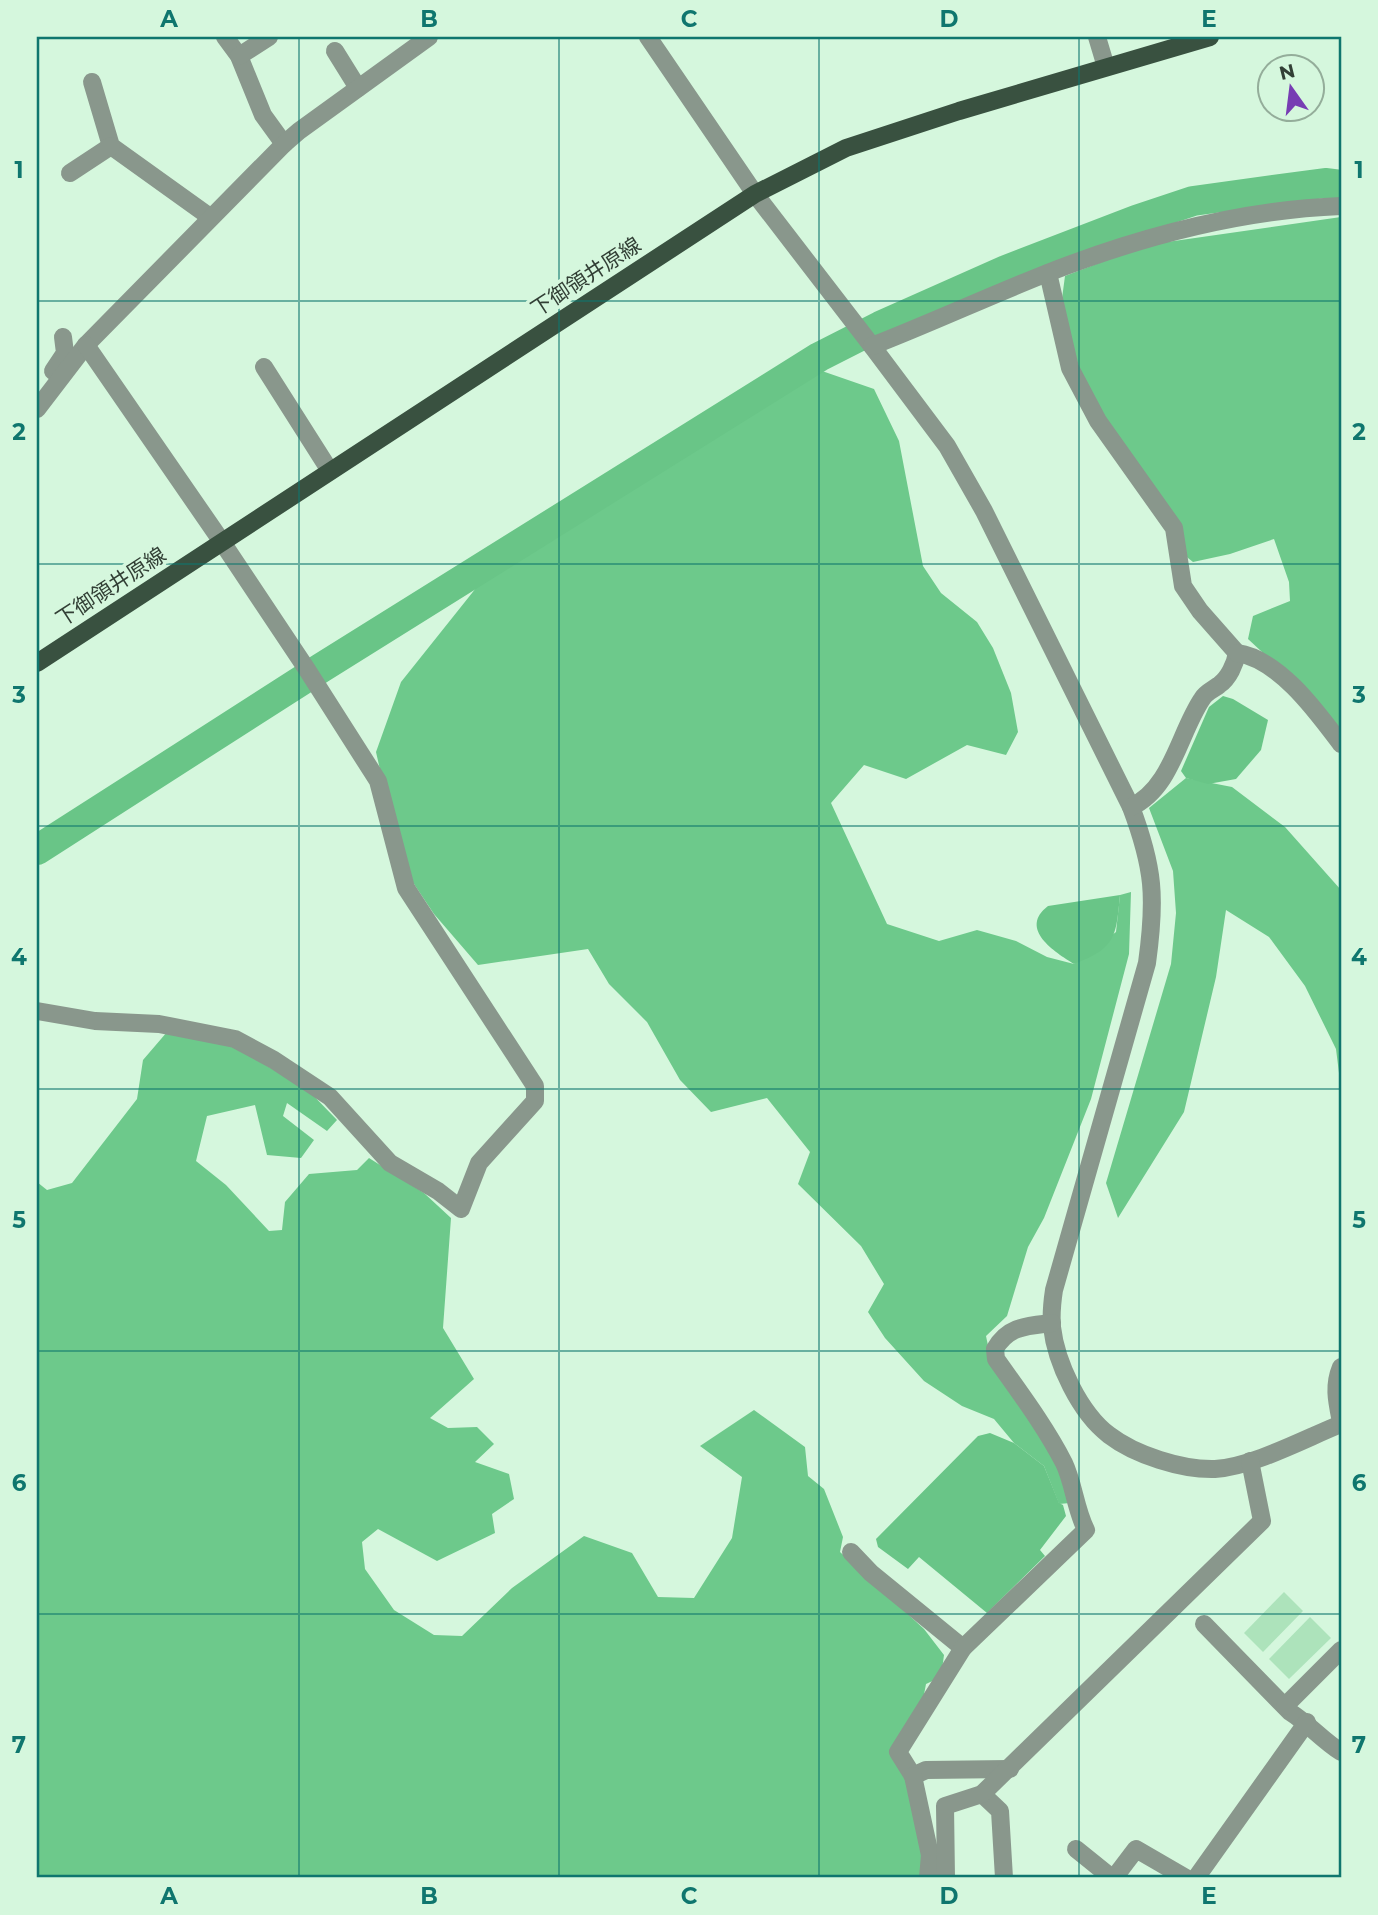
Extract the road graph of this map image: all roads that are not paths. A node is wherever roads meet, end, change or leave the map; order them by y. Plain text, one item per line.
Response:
1 (225, 37) edge
2 (269, 37) edge
3 (429, 37) edge
4 (648, 37) edge
5 (1097, 37) edge
6 (1210, 37) edge
7 (406, 43) edge
8 (335, 51) dead end
9 (239, 56) junction
10 (1106, 67) junction
11 (92, 82) dead end
12 (358, 88) junction
13 (284, 144) junction
14 (111, 146) junction
15 (70, 173) dead end
16 (755, 194) junction
17 (1341, 206) edge
18 (210, 218) junction
19 (1048, 273) junction
20 (63, 337) dead end
21 (869, 342) junction
22 (86, 345) junction
23 (264, 367) dead end
24 (51, 389) junction
25 (37, 409) edge
26 (330, 471) junction
27 (222, 542) junction
28 (1237, 653) junction
29 (37, 663) edge
30 (1341, 744) edge
31 (1132, 807) junction
32 (37, 1011) edge
33 (1052, 1323) junction
34 (1341, 1367) edge
35 (1341, 1423) edge
36 (1250, 1461) junction
37 (851, 1552) dead end
38 (1204, 1624) dead end
39 (963, 1648) junction
40 (1341, 1650) edge
41 (1285, 1706) junction
42 (1307, 1722) junction
43 (1341, 1752) edge
44 (1010, 1769) junction
45 (913, 1776) junction
46 (982, 1794) junction
47 (1076, 1849) dead end
48 (928, 1878) edge
49 (946, 1878) edge
50 (1004, 1878) edge
51 (1113, 1878) edge
52 (1185, 1878) edge
53 (1196, 1878) edge

1 - 9 street
2 - 9 street
3 - 7 street
4 - 16 street
5 - 10 street
6 - 10 main road, 下御領井原線
7 - 12 street
8 - 12 street
9 - 13 street
10 - 16 main road, 下御領井原線
11 - 14 street
12 - 13 street
13 - 18 street
14 - 15 street
14 - 18 street
16 - 21 street
16 - 26 main road, 下御領井原線
17 - 19 street
18 - 22 street
19 - 21 street
19 - 28 street
20 - 24 street
21 - 31 street
22 - 24 street
22 - 27 street
23 - 26 street
24 - 25 street
26 - 27 main road, 下御領井原線
27 - 29 main road, 下御領井原線
27 - 32 street
28 - 30 street
28 - 31 street
31 - 33 street
33 - 36 street
33 - 39 street
34 - 35 street
35 - 36 street
36 - 44 street
37 - 39 street
38 - 41 street
39 - 45 street
40 - 41 street
41 - 42 street
42 - 43 street
42 - 53 street
44 - 45 street
44 - 46 street
45 - 48 street
46 - 49 street
46 - 50 street
47 - 51 street
51 - 52 street

